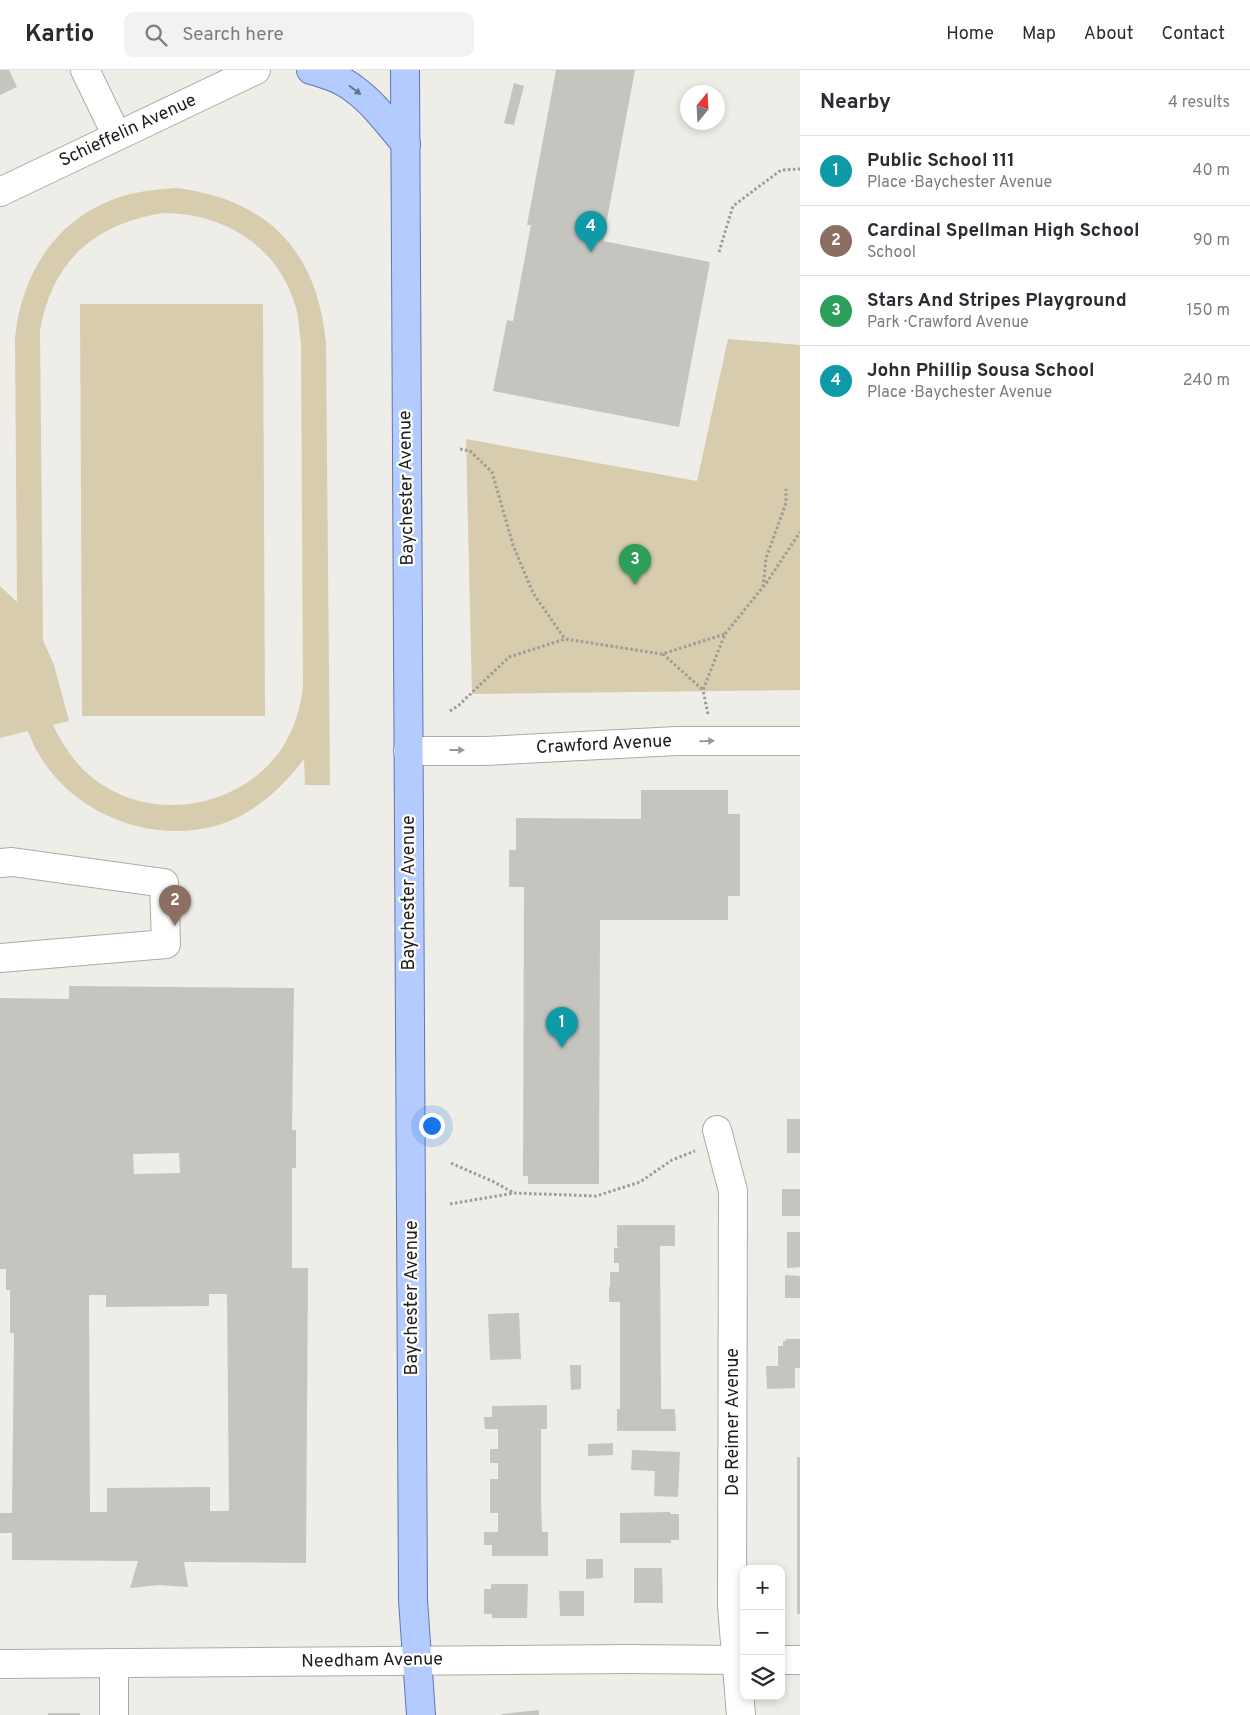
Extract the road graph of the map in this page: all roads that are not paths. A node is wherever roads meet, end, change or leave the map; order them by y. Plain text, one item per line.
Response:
1 (85, 70) edge
2 (256, 70) edge
3 (311, 70) edge
4 (405, 70) edge
5 (117, 136) junction
6 (406, 144) junction
7 (0, 192) edge
8 (800, 741) edge
9 (408, 752) junction
10 (0, 863) edge
11 (0, 958) edge
12 (718, 1136) road end
13 (740, 1660) edge
14 (785, 1660) edge
15 (800, 1660) edge
16 (416, 1661) junction
17 (114, 1663) junction
18 (0, 1664) edge
19 (741, 1700) edge
20 (114, 1715) edge
21 (421, 1715) edge
22 (741, 1715) edge

1 - 5 street
2 - 5 street, Schieffelin Avenue
3 -> 6 main road
4 - 6 main road, Baychester Avenue
5 - 7 street, Schieffelin Avenue
6 - 9 main road, Baychester Avenue
9 -> 8 street, Crawford Avenue
9 - 16 main road, Baychester Avenue
10 - 11 street
12 - 13 street, De Reimer Avenue
13 - 16 street, Needham Avenue
14 - 15 street
16 - 17 street, Needham Avenue
16 - 21 main road, Baychester Avenue
17 - 18 street, Needham Avenue
17 - 20 street
19 - 22 street, De Reimer Avenue

